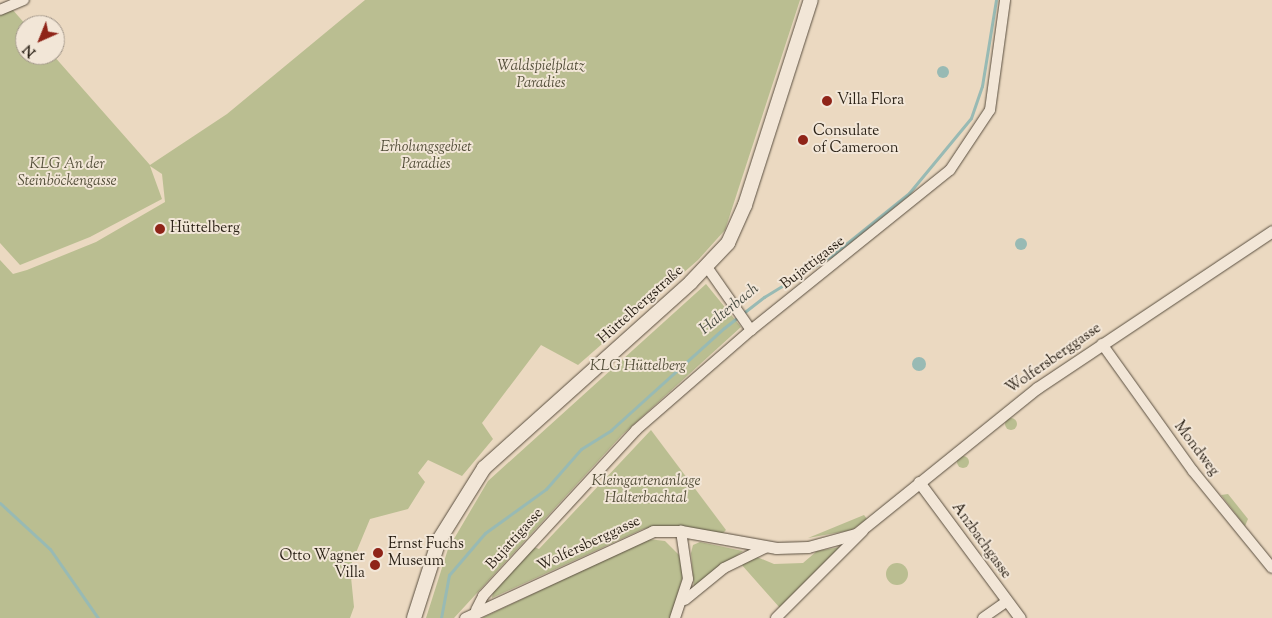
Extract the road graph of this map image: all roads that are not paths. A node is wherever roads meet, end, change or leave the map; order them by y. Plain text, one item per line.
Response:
1 (24, 0) edge
2 (810, 0) edge
3 (1005, 0) edge
4 (0, 10) edge
5 (1272, 231) edge
6 (707, 266) junction
7 (751, 330) junction
8 (1102, 344) junction
9 (919, 482) junction
10 (865, 529) junction
11 (681, 531) junction
12 (764, 548) junction
13 (1272, 568) edge
14 (684, 600) junction
15 (1007, 601) junction
16 (476, 610) junction
17 (779, 615) edge
18 (414, 618) edge
19 (465, 618) edge
20 (675, 618) edge
21 (983, 618) edge
22 (1020, 618) edge

1 - 4 street
2 - 6 main road, Hüttelbergstraße
3 - 7 street, Bujattigasse
5 - 8 street, Wolfersberggasse
6 - 7 street
6 - 18 main road, Hüttelbergstraße
7 - 16 street, Bujattigasse
8 - 9 street, Wolfersberggasse
8 - 13 street, Mondweg
9 - 10 street, Wolfersberggasse
9 - 15 street, Anzbachgasse
10 - 12 street, Wolfersberggasse
10 - 17 street, Wolfersberggasse
11 - 12 street, Wolfersberggasse
11 - 14 street
11 - 16 street, Wolfersberggasse
12 - 14 street
14 - 20 street
15 - 21 street
15 - 22 street, Anzbachgasse
16 - 19 street, Bujattigasse

